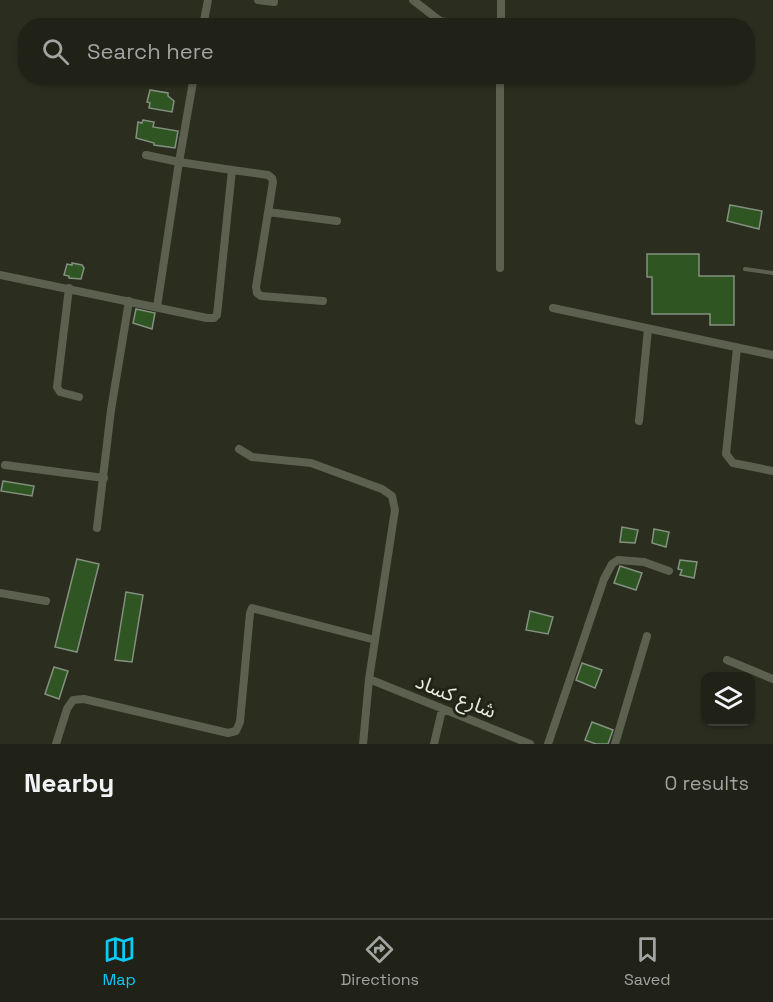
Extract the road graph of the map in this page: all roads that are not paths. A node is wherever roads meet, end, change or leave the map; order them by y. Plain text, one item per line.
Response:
1 (208, 0) edge
2 (258, 0) edge
3 (413, 0) edge
4 (501, 0) edge
5 (274, 2) dead end
6 (205, 18) edge
7 (436, 18) edge
8 (501, 18) edge
9 (193, 84) edge
10 (500, 84) edge
11 (146, 154) dead end
12 (178, 162) junction
13 (232, 170) junction
14 (268, 212) junction
15 (337, 220) dead end
16 (500, 268) dead end
17 (745, 269) dead end
18 (773, 273) edge
19 (0, 275) edge
20 (69, 288) junction
21 (129, 301) junction
22 (323, 301) dead end
23 (157, 307) junction
24 (553, 309) dead end
25 (648, 329) junction
26 (737, 348) junction
27 (773, 355) edge
28 (79, 398) dead end
29 (639, 421) dead end
30 (239, 449) dead end
31 (6, 465) dead end
32 (773, 471) edge
33 (104, 478) junction
34 (97, 528) dead end
35 (669, 571) dead end
36 (0, 593) edge
37 (46, 601) dead end
38 (647, 636) dead end
39 (375, 640) junction
40 (727, 660) dead end
41 (369, 679) junction
42 (773, 679) edge
43 (442, 710) junction
44 (507, 735) junction
45 (56, 744) edge
46 (363, 744) edge
47 (434, 744) edge
48 (504, 744) edge
49 (530, 744) edge
50 (548, 744) edge
51 (615, 744) edge

1 - 6 street
2 - 5 street
3 - 7 street
4 - 8 street
9 - 12 street
10 - 16 street
11 - 12 street
12 - 13 street
12 - 23 street
13 - 14 street
13 - 23 street
14 - 15 street
14 - 22 street
17 - 18 lane
19 - 20 street
20 - 21 street
20 - 28 street
21 - 23 street
21 - 33 street
24 - 25 street
25 - 26 street
25 - 29 street
26 - 27 street
26 - 32 street
30 - 39 street
31 - 33 street
33 - 34 street
35 - 50 street
36 - 37 street
38 - 51 street
39 - 41 street
39 - 45 street
40 - 42 street
41 - 43 street, شارع كساد
41 - 46 street
43 - 44 street, شارع كساد
43 - 47 street
44 - 48 street
44 - 49 street, شارع كساد

